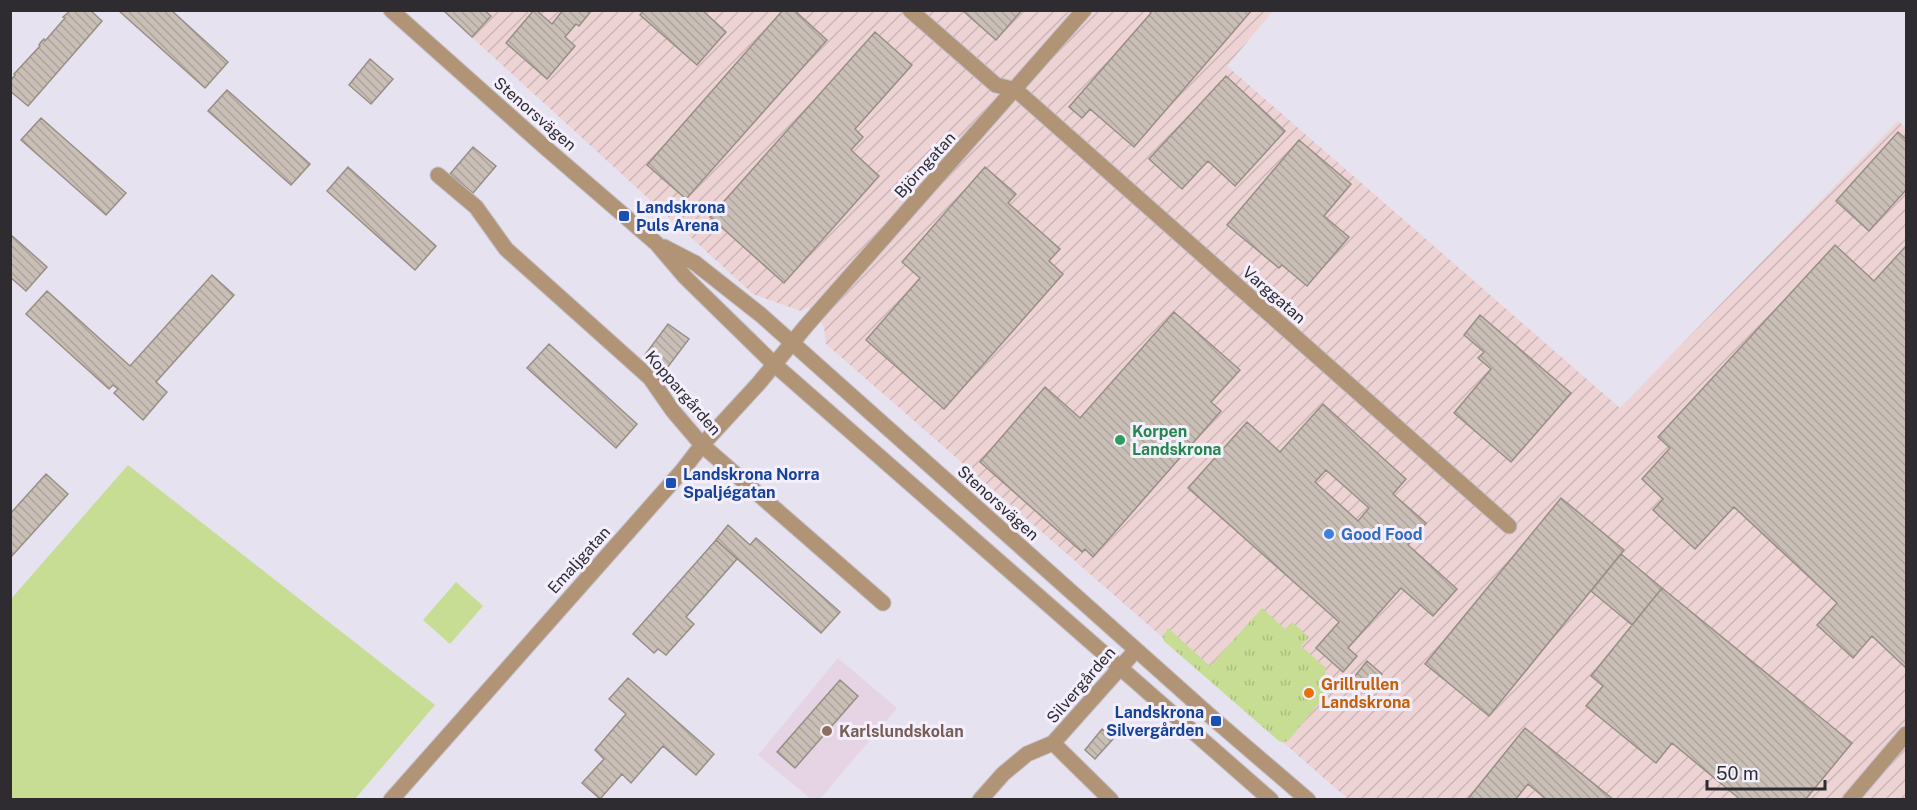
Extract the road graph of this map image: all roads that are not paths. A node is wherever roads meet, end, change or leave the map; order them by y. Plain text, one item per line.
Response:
1 (391, 10) edge
2 (909, 10) edge
3 (1084, 10) edge
4 (1016, 90) junction
5 (438, 175) dead end
6 (656, 243) junction
7 (792, 344) junction
8 (775, 364) junction
9 (702, 445) junction
10 (1509, 526) dead end
11 (882, 603) dead end
12 (1136, 650) junction
13 (1120, 668) junction
14 (1906, 734) edge
15 (1053, 743) junction
16 (391, 800) edge
17 (980, 800) edge
18 (1111, 800) edge
19 (1271, 800) edge
20 (1308, 800) edge
21 (1850, 800) edge

1 - 6 street, Stenorsvägen
2 - 4 street, Varggatan
3 - 4 street, Björngatan
4 - 7 street, Björngatan
4 - 10 street, Varggatan
5 - 9 street, Koppargården
6 - 7 street, Stenorsvägen
6 - 8 street, Stenorsvägen
7 - 8 street, Emaljgatan
7 - 12 street, Stenorsvägen
8 - 9 street, Emaljgatan
8 - 13 street, Stenorsvägen
9 - 11 street, Koppargården
9 - 16 street, Emaljgatan
12 - 13 street, Silvergården
12 - 20 street, Stenorsvägen
13 - 15 street, Silvergården
13 - 19 street, Stenorsvägen
14 - 21 street
15 - 17 street, Silvergården
15 - 18 street, Silvergården

